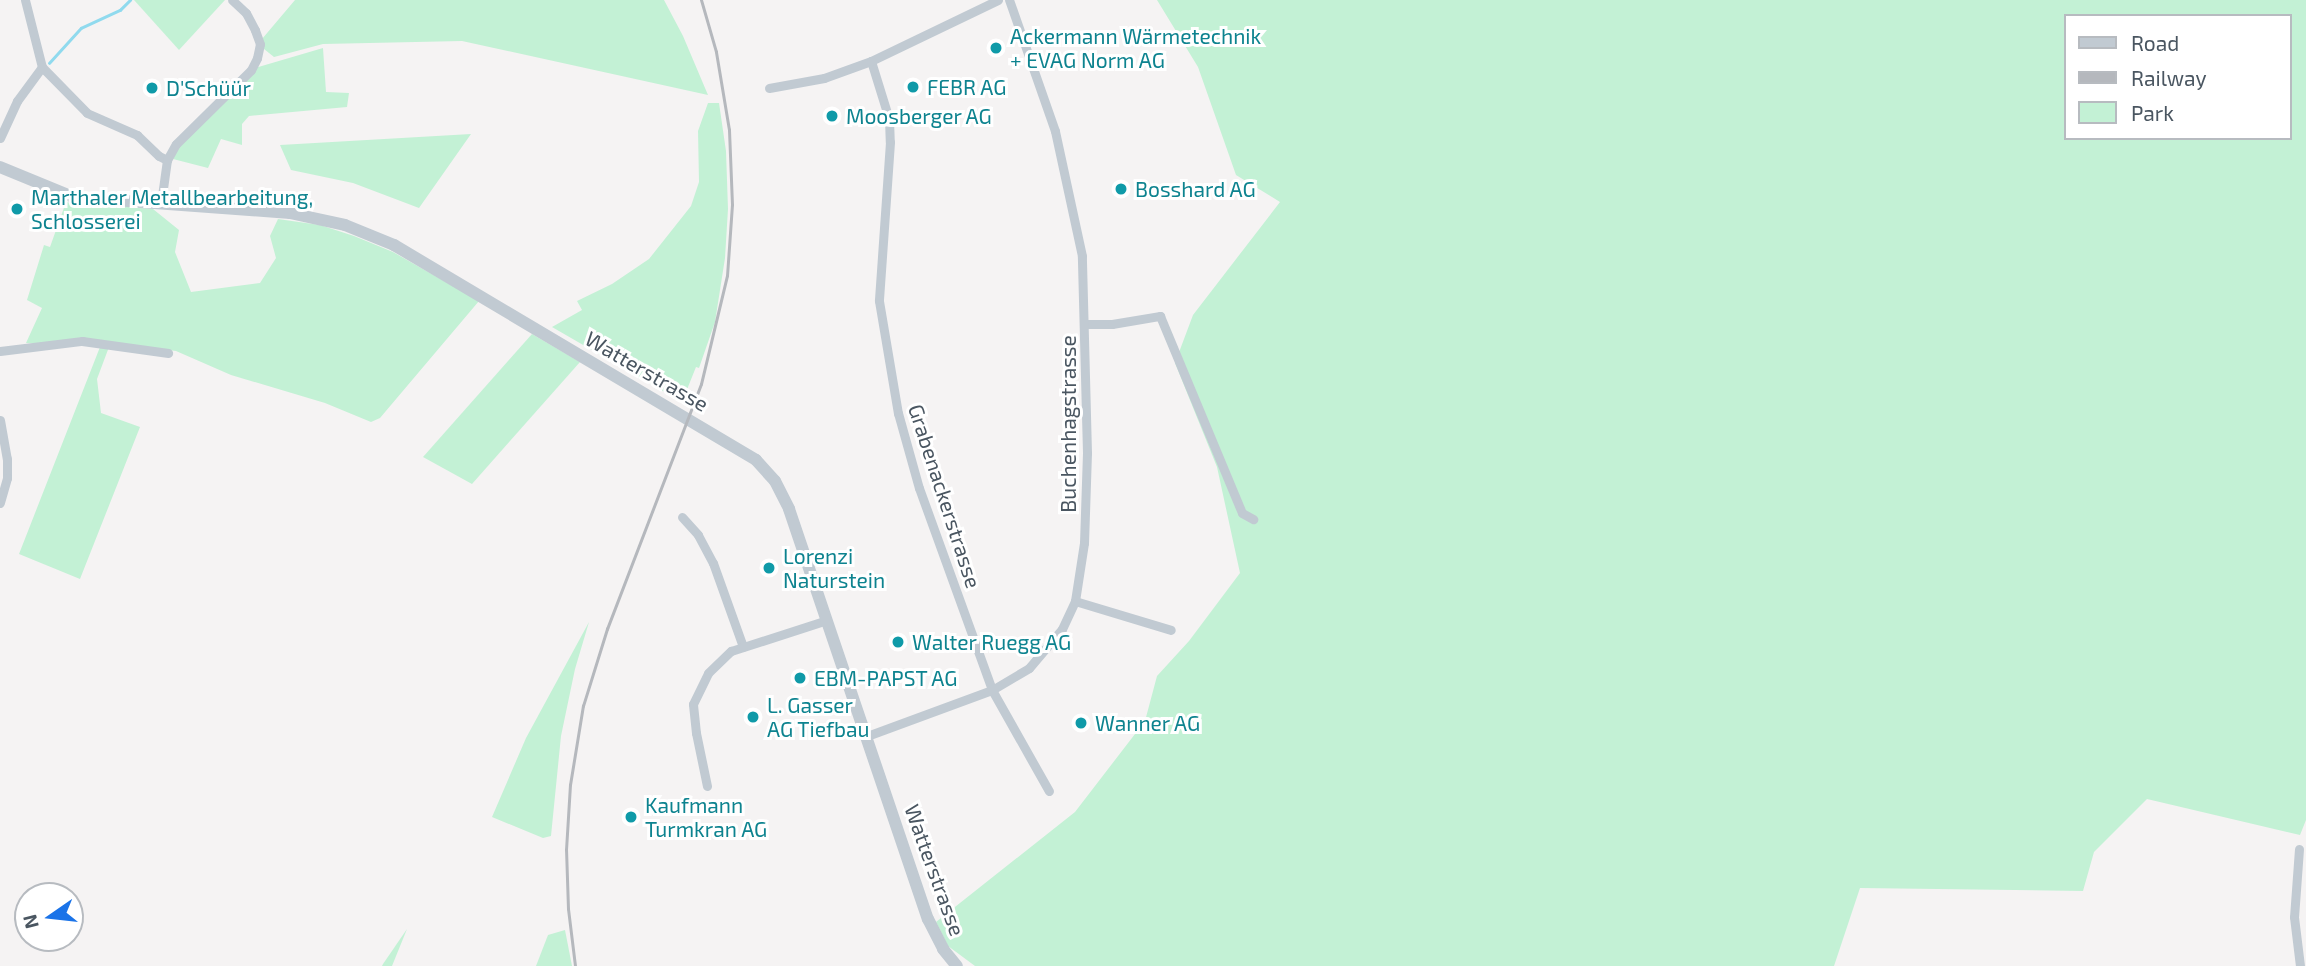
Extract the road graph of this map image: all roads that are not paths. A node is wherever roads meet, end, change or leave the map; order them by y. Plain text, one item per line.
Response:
1 (25, 0) edge
2 (232, 0) edge
3 (998, 0) edge
4 (1009, 0) edge
5 (871, 61) junction
6 (42, 66) junction
7 (769, 88) dead end
8 (0, 138) edge
9 (167, 160) junction
10 (0, 167) edge
11 (161, 203) junction
12 (1086, 324) junction
13 (0, 351) edge
14 (168, 353) dead end
15 (0, 421) edge
16 (0, 503) edge
17 (682, 517) dead end
18 (1252, 519) dead end
19 (1075, 601) junction
20 (827, 620) junction
21 (1171, 630) dead end
22 (743, 647) junction
23 (992, 690) junction
24 (867, 736) junction
25 (707, 786) dead end
26 (1049, 791) dead end
27 (2299, 849) dead end
28 (957, 966) edge
29 (2300, 966) edge

1 - 6 street
2 - 9 street
3 - 5 street
4 - 12 street, Buchenhagstrasse
5 - 7 street
5 - 23 street, Grabenackerstrasse
6 - 8 street
6 - 9 street
9 - 11 street
10 - 11 street, Watterstrasse
11 - 20 street, Watterstrasse
12 - 18 street
12 - 19 street, Buchenhagstrasse
13 - 14 street
15 - 16 street
17 - 22 street
19 - 21 street
19 - 23 street, Buchenhagstrasse
20 - 22 street
20 - 24 street, Watterstrasse
22 - 25 street
23 - 24 street, Buchenhagstrasse
23 - 26 street, Grabenackerstrasse
24 - 28 street, Watterstrasse
27 - 29 street

